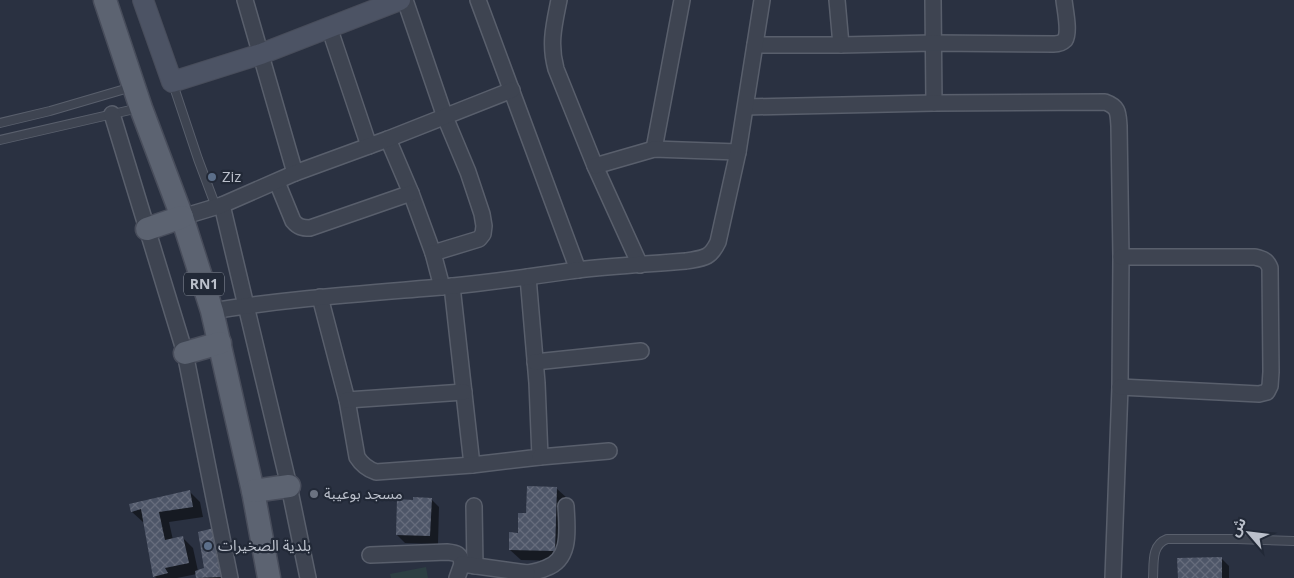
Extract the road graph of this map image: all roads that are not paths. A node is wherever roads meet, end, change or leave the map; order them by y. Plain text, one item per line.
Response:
1 (105, 0) edge
2 (143, 0) edge
3 (245, 0) edge
4 (400, 0) edge
5 (405, 0) edge
6 (478, 0) edge
7 (559, 0) edge
8 (682, 0) edge
9 (762, 0) edge
10 (838, 0) edge
11 (933, 0) edge
12 (1064, 0) edge
13 (330, 27) junction
14 (933, 43) junction
15 (755, 45) junction
16 (841, 45) junction
17 (261, 54) junction
18 (172, 82) junction
19 (512, 90) junction
20 (138, 97) junction
21 (934, 103) junction
22 (746, 107) junction
23 (112, 114) junction
24 (445, 117) junction
25 (0, 122) edge
26 (0, 140) edge
27 (388, 140) junction
28 (369, 146) junction
29 (654, 149) junction
30 (738, 152) junction
31 (596, 166) junction
32 (295, 173) junction
33 (277, 182) junction
34 (411, 193) junction
35 (219, 206) junction
36 (182, 217) junction
37 (147, 229) junction
38 (433, 254) junction
39 (1121, 257) junction
40 (640, 265) junction
41 (578, 270) junction
42 (528, 278) junction
43 (447, 286) junction
44 (320, 297) junction
45 (246, 305) junction
46 (212, 311) junction
47 (220, 344) junction
48 (641, 352) dead end
49 (184, 353) junction
50 (536, 362) junction
51 (1120, 387) junction
52 (464, 392) junction
53 (347, 400) junction
54 (609, 451) dead end
55 (540, 457) junction
56 (472, 465) junction
57 (288, 486) junction
58 (253, 491) junction
59 (474, 506) dead end
60 (566, 506) dead end
61 (1294, 541) edge
62 (370, 555) dead end
63 (465, 569) edge
64 (526, 576) edge
65 (230, 578) edge
66 (269, 578) edge
67 (308, 578) edge
68 (1113, 578) edge
69 (1153, 578) edge

1 - 20 main road, RN1
2 - 18 street
3 - 17 street
4 - 13 street
5 - 24 street
6 - 19 street
7 - 31 street
8 - 29 street
9 - 15 street
10 - 16 street
11 - 14 street
12 - 14 street
13 - 17 street
13 - 28 street
14 - 16 street
14 - 21 street
15 - 16 street
15 - 22 street
17 - 18 street
17 - 32 street
18 - 35 lane
19 - 24 street
19 - 41 street
20 - 23 lane
20 - 25 lane
20 - 36 main road, RN1
21 - 22 street
21 - 39 street
22 - 30 street
23 - 26 lane
23 - 37 street
24 - 27 street
24 - 38 street
27 - 28 street
27 - 34 street
28 - 32 street
29 - 30 street
29 - 31 street
30 - 40 street
31 - 40 street
32 - 33 street
33 - 34 street
33 - 35 street
34 - 38 street
35 - 36 street
35 - 45 street
36 - 37 main road
36 - 46 main road, RN1
37 - 49 street
38 - 43 street
39 - 51 street
39 - 51 street
40 - 41 street
41 - 42 street
42 - 43 street
42 - 50 street
43 - 44 street
43 - 52 street
44 - 45 street
44 - 53 street
45 - 46 street
45 - 57 street
46 - 47 main road, RN1
47 - 49 main road
47 - 58 main road, RN1
48 - 50 street
49 - 65 street
50 - 55 street
51 - 68 street
52 - 53 street
52 - 56 street
53 - 56 street
54 - 55 street
55 - 56 street
57 - 58 main road
57 - 67 street
58 - 66 main road, RN1
59 - 63 street
60 - 64 street
61 - 69 lane
62 - 63 street
63 - 64 street

